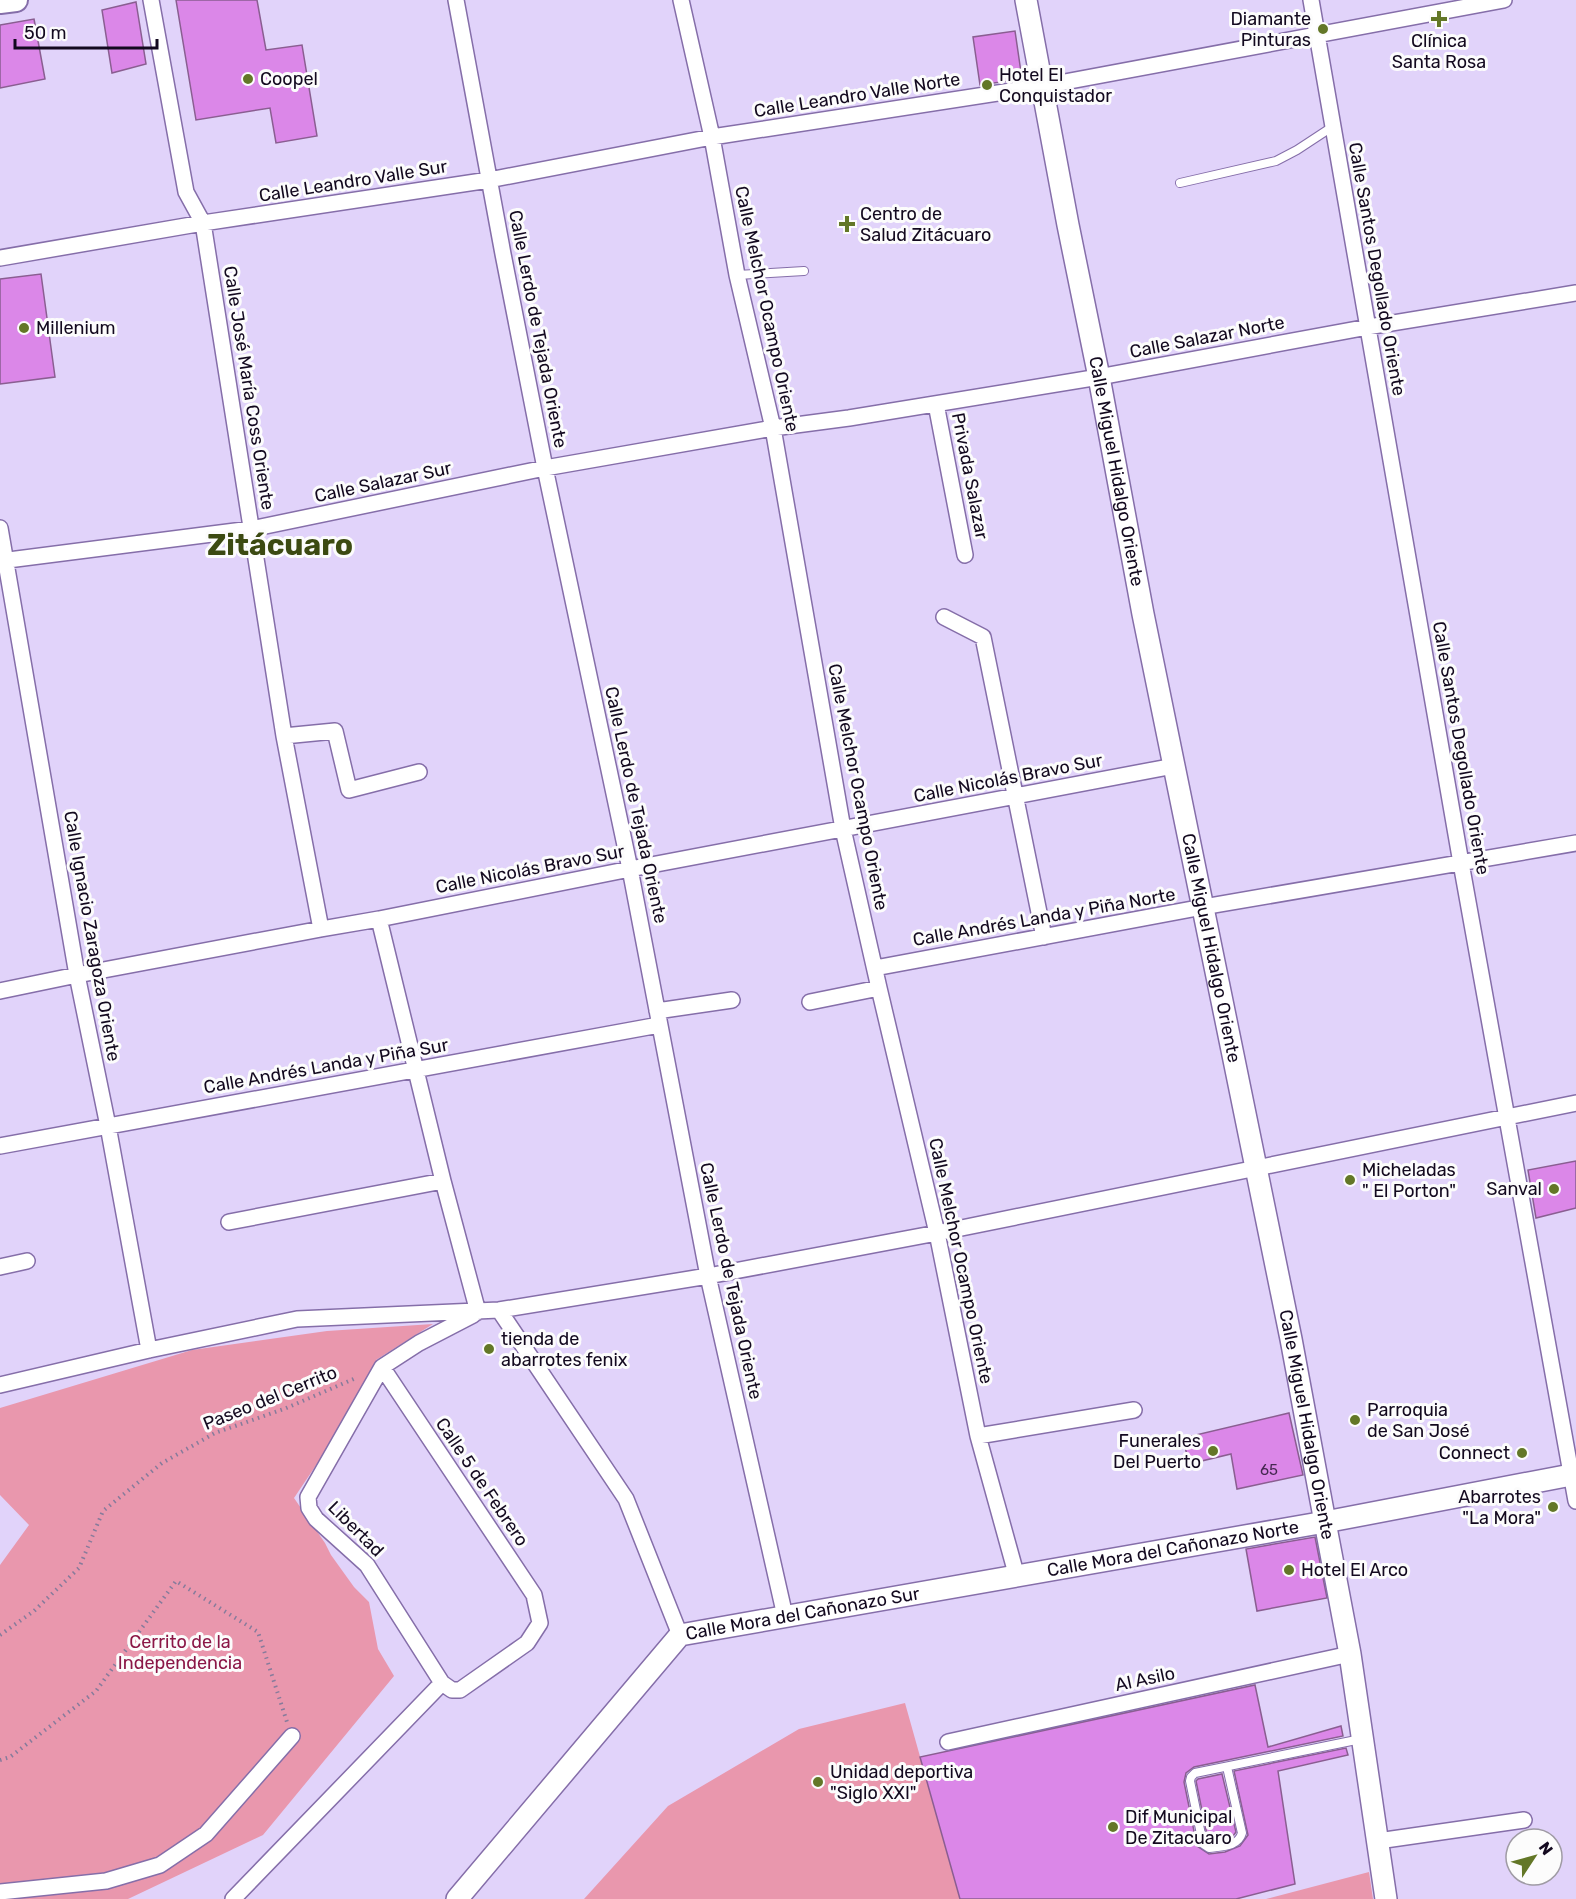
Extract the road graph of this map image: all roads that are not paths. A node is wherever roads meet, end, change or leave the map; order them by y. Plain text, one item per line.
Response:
1 (16, 0) edge
2 (151, 0) edge
3 (456, 0) edge
4 (681, 0) edge
5 (1026, 0) edge
6 (1311, 0) edge
7 (1504, 0) edge
8 (0, 2) edge
9 (1318, 35) junction
10 (1043, 86) junction
11 (1332, 127) junction
12 (712, 136) junction
13 (489, 180) junction
14 (1180, 183) dead end
15 (203, 223) junction
16 (0, 258) edge
17 (804, 271) dead end
18 (737, 275) junction
19 (1576, 293) edge
20 (1368, 327) junction
21 (1099, 377) junction
22 (936, 404) junction
23 (772, 428) junction
24 (545, 468) junction
25 (0, 528) edge
26 (251, 529) junction
27 (965, 555) dead end
28 (3, 560) edge
29 (944, 617) dead end
30 (284, 736) junction
31 (1174, 766) junction
32 (419, 772) dead end
33 (1015, 796) junction
34 (843, 829) junction
35 (1576, 843) edge
36 (1461, 863) junction
37 (630, 869) junction
38 (1203, 907) junction
39 (379, 919) junction
40 (321, 929) junction
41 (1044, 937) junction
42 (874, 968) junction
43 (77, 975) junction
44 (879, 988) junction
45 (0, 991) edge
46 (732, 1000) dead end
47 (810, 1002) dead end
48 (658, 1018) junction
49 (416, 1069) junction
50 (1576, 1102) edge
51 (1506, 1118) junction
52 (108, 1126) junction
53 (0, 1146) edge
54 (1255, 1167) junction
55 (443, 1181) junction
56 (229, 1222) dead end
57 (937, 1233) junction
58 (27, 1261) dead end
59 (0, 1267) edge
60 (708, 1276) junction
61 (499, 1310) junction
62 (478, 1312) junction
63 (149, 1350) junction
64 (381, 1367) junction
65 (0, 1385) edge
66 (1134, 1410) dead end
67 (978, 1436) junction
68 (1573, 1474) edge
69 (1576, 1502) edge
70 (1325, 1522) junction
71 (1017, 1577) junction
72 (785, 1616) junction
73 (680, 1635) junction
74 (1350, 1654) junction
75 (442, 1683) junction
76 (292, 1736) road end
77 (1363, 1739) junction
78 (948, 1742) dead end
79 (1227, 1767) junction
80 (1524, 1820) dead end
81 (1378, 1841) junction
82 (0, 1892) edge
83 (234, 1899) edge
84 (457, 1899) edge
85 (1386, 1899) edge

1 - 8 main road
2 - 15 street, Calle José María Coss Oriente
3 - 13 street, Calle Lerdo de Tejada Oriente
4 - 12 street, Calle Melchor Ocampo Oriente
5 - 10 street, Calle Miguel Hidalgo Oriente
6 - 9 street, Calle Santos Degollado Oriente
7 - 9 street, Calle Leandro Valle Norte
9 - 10 street, Calle Leandro Valle Norte
9 - 11 street, Calle Santos Degollado Oriente
10 - 12 street, Calle Leandro Valle Norte
10 - 21 street, Calle Miguel Hidalgo Oriente
11 - 14 lane
11 - 20 street, Calle Santos Degollado Oriente
12 - 13 street, Calle Leandro Valle Sur
12 - 18 street, Calle Melchor Ocampo Oriente
13 - 15 street, Calle Leandro Valle Sur
13 - 24 street, Calle Lerdo de Tejada Oriente
15 - 16 street, Calle Leandro Valle Sur
15 - 26 street, Calle José María Coss Oriente
17 - 18 lane
18 - 23 street, Calle Melchor Ocampo Oriente
19 - 20 street, Calle Salazar Norte
20 - 21 street, Calle Salazar Norte
20 - 36 street, Calle Santos Degollado Oriente
21 - 22 street, Calle Salazar Norte
21 - 31 street, Calle Miguel Hidalgo Oriente
22 - 23 street, Calle Salazar Norte
22 - 27 street, Privada Salazar
23 - 24 street, Calle Salazar Sur
23 - 34 street, Calle Melchor Ocampo Oriente
24 - 26 street, Calle Salazar Sur
24 - 37 street, Calle Lerdo de Tejada Oriente
25 - 28 street, Calle Ignacio Zaragoza Oriente
26 - 28 street, Calle Salazar Sur
26 - 30 street, Calle José María Coss Oriente
28 - 43 street, Calle Ignacio Zaragoza Oriente
29 - 33 street
30 - 32 street
30 - 40 street, Calle José María Coss Oriente
31 - 33 street, Calle Nicolás Bravo Sur
31 - 38 street, Calle Miguel Hidalgo Oriente
33 - 34 street, Calle Nicolás Bravo Sur
33 - 41 street
34 - 37 street, Calle Nicolás Bravo Sur
34 - 42 street, Calle Melchor Ocampo Oriente
35 - 36 street, Calle Andrés Landa y Piña Norte
36 - 38 street, Calle Andrés Landa y Piña Norte
36 - 51 street, Calle Santos Degollado Oriente
37 - 39 street, Calle Nicolás Bravo Sur
37 - 48 street, Calle Lerdo de Tejada Oriente
38 - 41 street, Calle Andrés Landa y Piña Norte
38 - 54 street, Calle Miguel Hidalgo Oriente
39 - 40 street, Calle Nicolás Bravo Sur
39 - 49 street
40 - 43 street, Calle Nicolás Bravo Sur
41 - 42 street, Calle Andrés Landa y Piña Norte
42 - 44 street, Calle Melchor Ocampo Oriente
43 - 45 street, Calle Nicolás Bravo Sur
43 - 52 street, Calle Ignacio Zaragoza Oriente
44 - 47 street
44 - 57 street, Calle Melchor Ocampo Oriente
46 - 48 street, Calle Andrés Landa y Piña Sur
48 - 49 street, Calle Andrés Landa y Piña Sur
48 - 60 street, Calle Lerdo de Tejada Oriente
49 - 52 street, Calle Andrés Landa y Piña Sur
49 - 55 street
50 - 51 street
51 - 54 street
51 - 68 street, Calle Santos Degollado Oriente
52 - 53 street, Calle Andrés Landa y Piña Sur
52 - 63 street, Calle Ignacio Zaragoza Oriente
54 - 57 street
54 - 70 street, Calle Miguel Hidalgo Oriente
55 - 56 street
55 - 62 street
57 - 60 street
57 - 67 street, Calle Melchor Ocampo Oriente
58 - 59 street
60 - 61 street
60 - 72 street, Calle Lerdo de Tejada Oriente
61 - 62 street
61 - 73 street
62 - 63 street
62 - 64 street
63 - 65 street
64 - 75 street, Libertad
64 - 75 street, Calle 5 de Febrero
66 - 67 street
67 - 71 street, Calle Melchor Ocampo Oriente
68 - 69 street, Calle Santos Degollado Oriente
68 - 70 street, Calle Mora del Cañonazo Norte
70 - 71 street, Calle Mora del Cañonazo Norte
70 - 74 street, Calle Miguel Hidalgo Oriente
71 - 72 street, Calle Mora del Cañonazo Sur
72 - 73 street, Calle Mora del Cañonazo Sur
73 - 84 street, Calle Mora del Cañonazo Sur
74 - 77 street, Calle Miguel Hidalgo Oriente
74 - 78 street, Al Asilo
75 - 83 street
76 - 82 street
77 - 79 lane
77 - 81 street, Calle Miguel Hidalgo Oriente
79 - 79 lane
80 - 81 street
81 - 85 street, Calle Miguel Hidalgo Oriente

